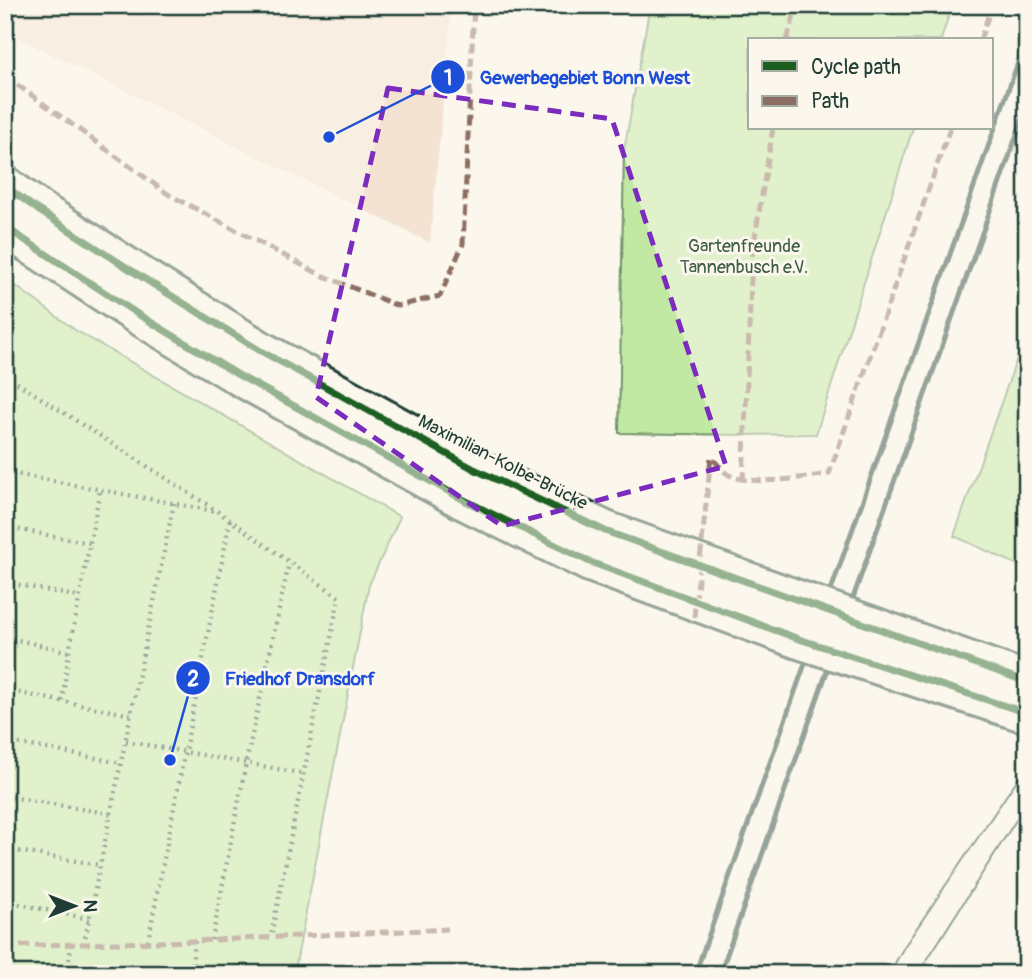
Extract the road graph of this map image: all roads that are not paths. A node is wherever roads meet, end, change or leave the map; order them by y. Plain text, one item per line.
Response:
1 (5, 186) edge
2 (5, 227) edge
3 (469, 485) junction
4 (1027, 682) edge
5 (1027, 713) edge

1 - 3 street, Maximilian-Kolbe-Brücke
2 - 3 street, Maximilian-Kolbe-Brücke
3 - 4 street, Maximilian-Kolbe-Brücke, bridge
3 - 5 street, Maximilian-Kolbe-Brücke, bridge

